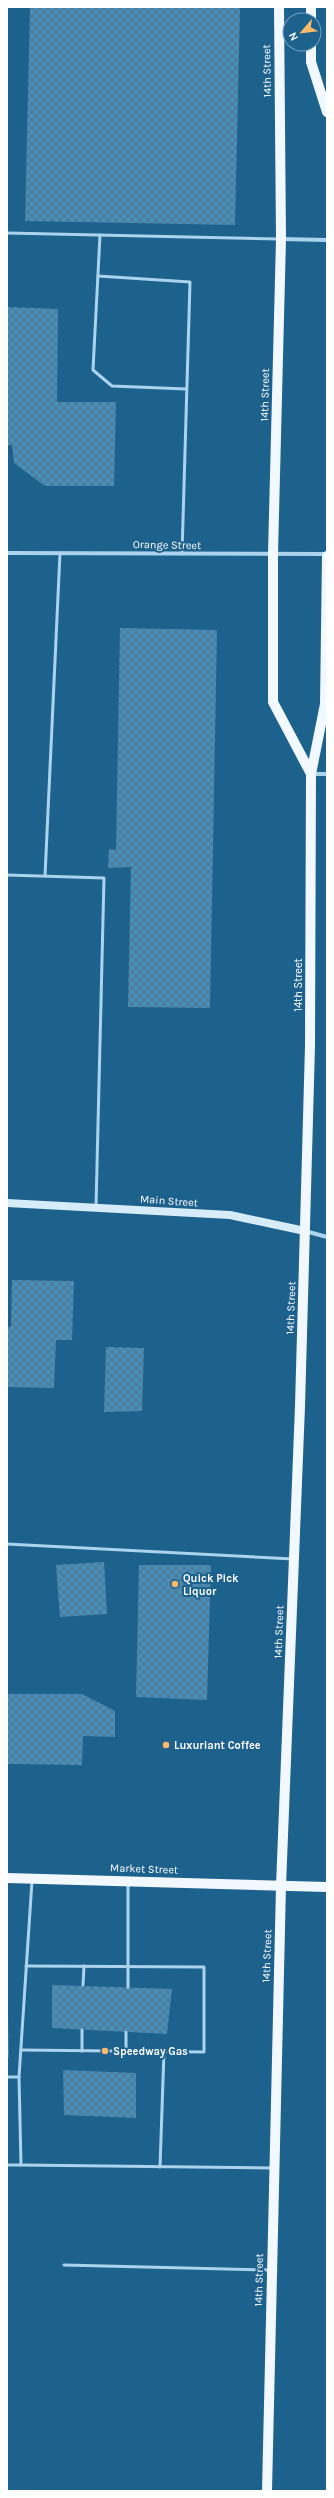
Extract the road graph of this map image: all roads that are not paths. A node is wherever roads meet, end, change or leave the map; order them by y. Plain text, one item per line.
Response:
1 (279, 7) edge
2 (311, 52) edge
3 (327, 112) edge
4 (7, 233) edge
5 (100, 235) junction
6 (281, 239) junction
7 (327, 240) edge
8 (98, 276) junction
9 (186, 389) junction
10 (7, 553) edge
11 (60, 553) junction
12 (182, 554) junction
13 (273, 554) junction
14 (327, 555) edge
15 (311, 774) junction
16 (327, 774) edge
17 (7, 875) edge
18 (45, 876) junction
19 (7, 1202) edge
20 (96, 1207) junction
21 (305, 1231) junction
22 (327, 1238) edge
23 (7, 1544) edge
24 (294, 1559) junction
25 (7, 1878) edge
26 (32, 1879) junction
27 (128, 1880) junction
28 (281, 1886) junction
29 (327, 1887) edge
30 (26, 1966) junction
31 (84, 1966) junction
32 (129, 1966) junction
33 (83, 1985) dead end
34 (128, 1987) dead end
35 (82, 2030) dead end
36 (126, 2032) dead end
37 (21, 2050) junction
38 (82, 2051) junction
39 (126, 2051) junction
40 (164, 2051) junction
41 (19, 2076) junction
42 (7, 2077) edge
43 (7, 2165) edge
44 (21, 2165) junction
45 (160, 2167) junction
46 (274, 2168) junction
47 (64, 2265) dead end
48 (272, 2270) junction
49 (267, 2491) edge

1 - 6 main road, 14th Street
2 - 3 main road
4 - 5 lane
5 - 6 lane
5 - 8 lane
6 - 7 street
6 - 13 main road, 14th Street
8 - 9 lane
8 - 9 lane
9 - 12 lane
10 - 11 street, Orange Street
11 - 12 street, Orange Street
11 - 18 lane
12 - 13 street, Orange Street
13 - 14 street, Orange Street
13 - 15 main road, 14th Street
14 - 15 main road, 14th Street
15 - 16 street
15 - 21 main road, 14th Street
17 - 18 lane
18 - 20 lane
19 - 20 street, Main Street
20 - 21 street, Main Street
21 - 22 street, Main Street
21 - 24 main road, 14th Street
23 - 24 lane
24 - 28 main road, 14th Street
25 - 26 main road, Market Street
26 - 27 main road, Market Street
26 - 30 lane
27 - 28 main road, Market Street
27 - 32 lane
28 - 29 main road, Market Street
28 - 46 main road, 14th Street
30 - 31 lane
30 - 37 lane
31 - 32 lane
31 - 33 lane
32 - 34 lane
32 - 40 lane
35 - 38 lane
36 - 39 lane
37 - 38 lane
37 - 41 lane
38 - 39 lane
39 - 40 lane
40 - 45 lane
41 - 42 lane
41 - 44 lane
43 - 44 lane
44 - 45 lane
45 - 46 lane
46 - 48 main road, 14th Street
47 - 48 lane
48 - 49 main road, 14th Street

